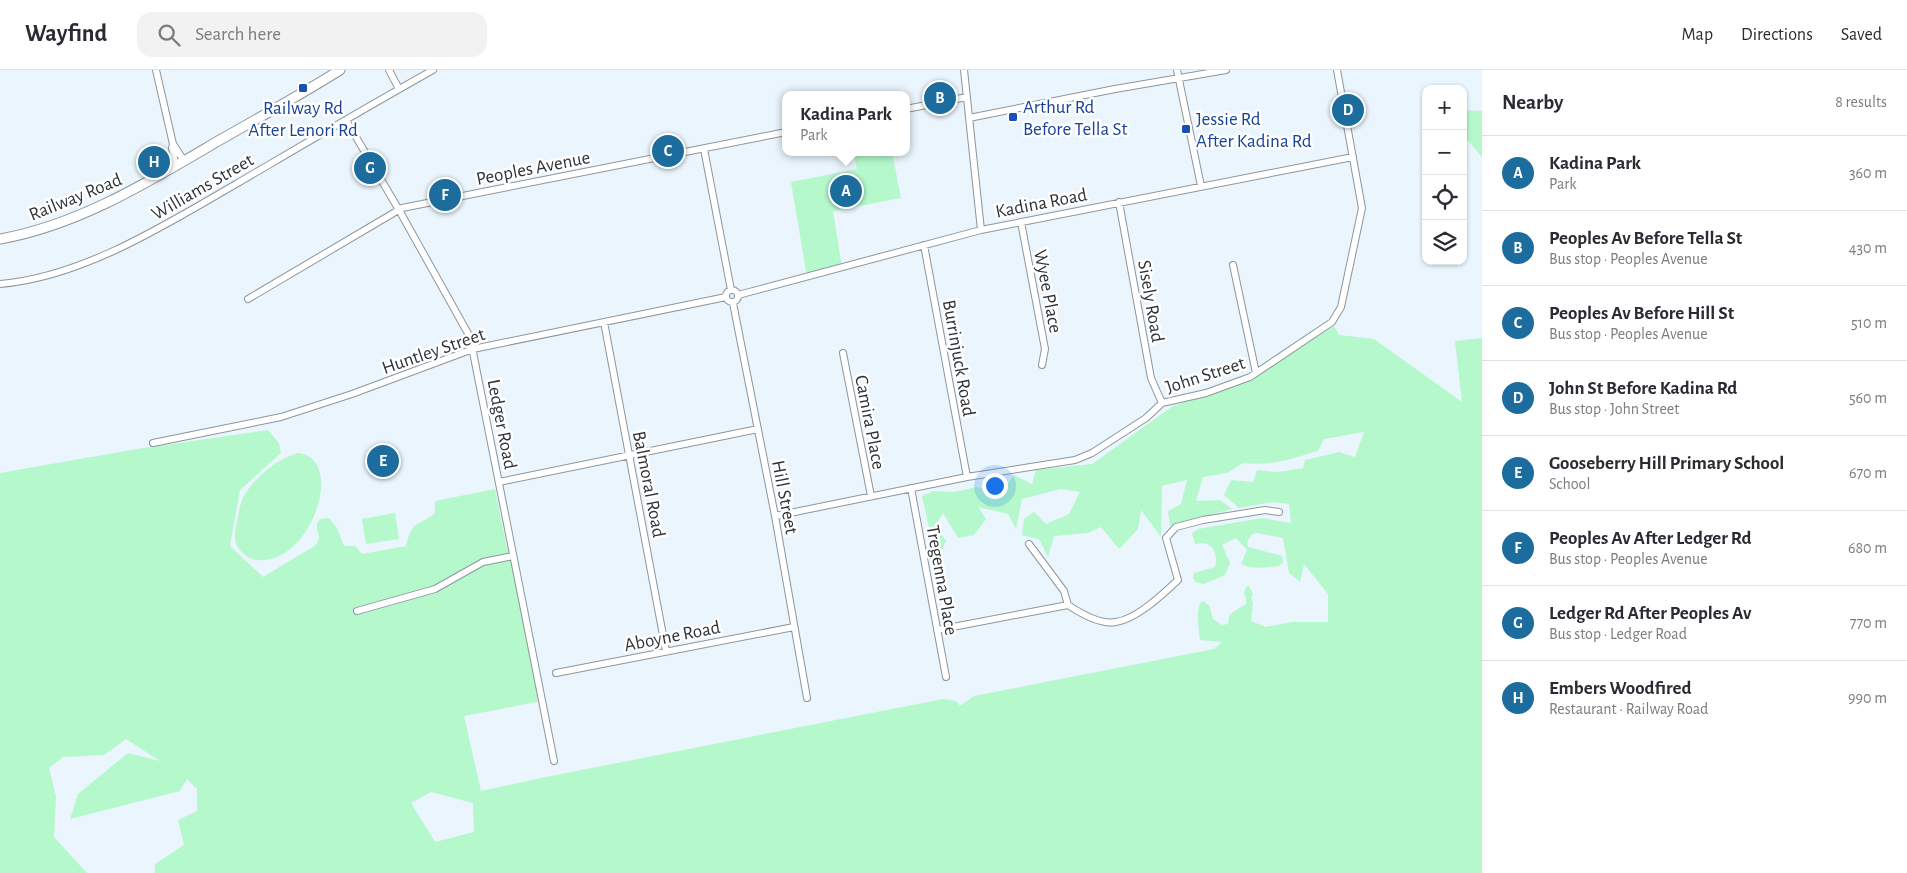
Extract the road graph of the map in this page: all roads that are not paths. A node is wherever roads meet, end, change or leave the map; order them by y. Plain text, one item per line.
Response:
1 (156, 70) edge
2 (340, 70) edge
3 (389, 70) edge
4 (433, 70) edge
5 (964, 70) edge
6 (1177, 70) edge
7 (1226, 70) edge
8 (1337, 70) edge
9 (1179, 78) junction
10 (399, 89) junction
11 (967, 97) junction
12 (910, 108) edge
13 (969, 118) junction
14 (346, 120) junction
15 (782, 133) edge
16 (704, 149) junction
17 (1353, 156) junction
18 (180, 164) junction
19 (1201, 186) junction
20 (1119, 202) junction
21 (399, 210) junction
22 (1021, 222) junction
23 (981, 230) junction
24 (0, 240) edge
25 (924, 245) junction
26 (1233, 265) dead end
27 (0, 284) edge
28 (731, 290) junction
29 (738, 294) junction
30 (726, 297) junction
31 (248, 299) dead end
32 (733, 303) junction
33 (604, 322) junction
34 (473, 348) junction
35 (843, 353) dead end
36 (1042, 365) dead end
37 (1256, 373) junction
38 (1162, 403) junction
39 (758, 429) junction
40 (153, 443) dead end
41 (629, 456) junction
42 (967, 477) junction
43 (499, 482) junction
44 (911, 488) junction
45 (871, 496) junction
46 (1279, 512) dead end
47 (775, 516) junction
48 (1029, 544) dead end
49 (513, 556) junction
50 (1068, 605) junction
51 (357, 612) dead end
52 (794, 627) junction
53 (937, 630) junction
54 (666, 651) junction
55 (556, 673) dead end
56 (946, 677) dead end
57 (807, 698) dead end
58 (554, 761) dead end

1 - 18 street
2 - 18 street, Railway Road
3 - 10 street
4 - 10 street, Williams Street
5 - 11 street
6 - 9 street
7 - 9 street
8 - 17 street, John Street
9 - 13 street
9 - 19 street
10 - 14 street, Williams Street
11 - 12 street
11 - 13 street
13 - 23 street
14 - 21 street, Ledger Road
14 - 27 street, Williams Street
15 - 16 street, Peoples Avenue
16 - 21 street, Peoples Avenue
16 - 28 street
17 - 19 street, Kadina Road
17 - 37 street, John Street
18 - 24 street, Railway Road
19 - 20 street, Kadina Road
20 - 22 street, Kadina Road
20 - 38 street, Sisely Road
21 - 31 street, Peoples Avenue
21 - 34 street, Ledger Road
22 - 23 street, Kadina Road
22 - 36 street, Wyee Place
23 - 25 street, Kadina Road
25 - 29 street, Kadina Road
25 - 42 street, Burrinjuck Road
26 - 37 street
28 - 29 street
28 - 30 street
29 - 32 street
30 - 32 street
30 - 33 street, Huntley Street
32 - 39 street, Hill Street
33 - 34 street, Huntley Street
33 - 41 street, Balmoral Road
34 - 40 street, Huntley Street
34 - 43 street, Ledger Road
35 - 45 street, Camira Place
37 - 38 street, John Street
38 - 42 street, John Street
39 - 41 street
39 - 47 street, Hill Street
41 - 43 street
41 - 54 street, Balmoral Road
42 - 44 street, John Street
43 - 49 street, Ledger Road
44 - 45 street, John Street
44 - 53 street, Tregenna Place
45 - 47 street, John Street
46 - 50 street
47 - 52 street, Hill Street
48 - 50 street
49 - 51 street
49 - 58 street, Ledger Road
50 - 53 street
52 - 54 street, Aboyne Road
52 - 57 street, Hill Street
53 - 56 street, Tregenna Place
54 - 55 street, Aboyne Road

